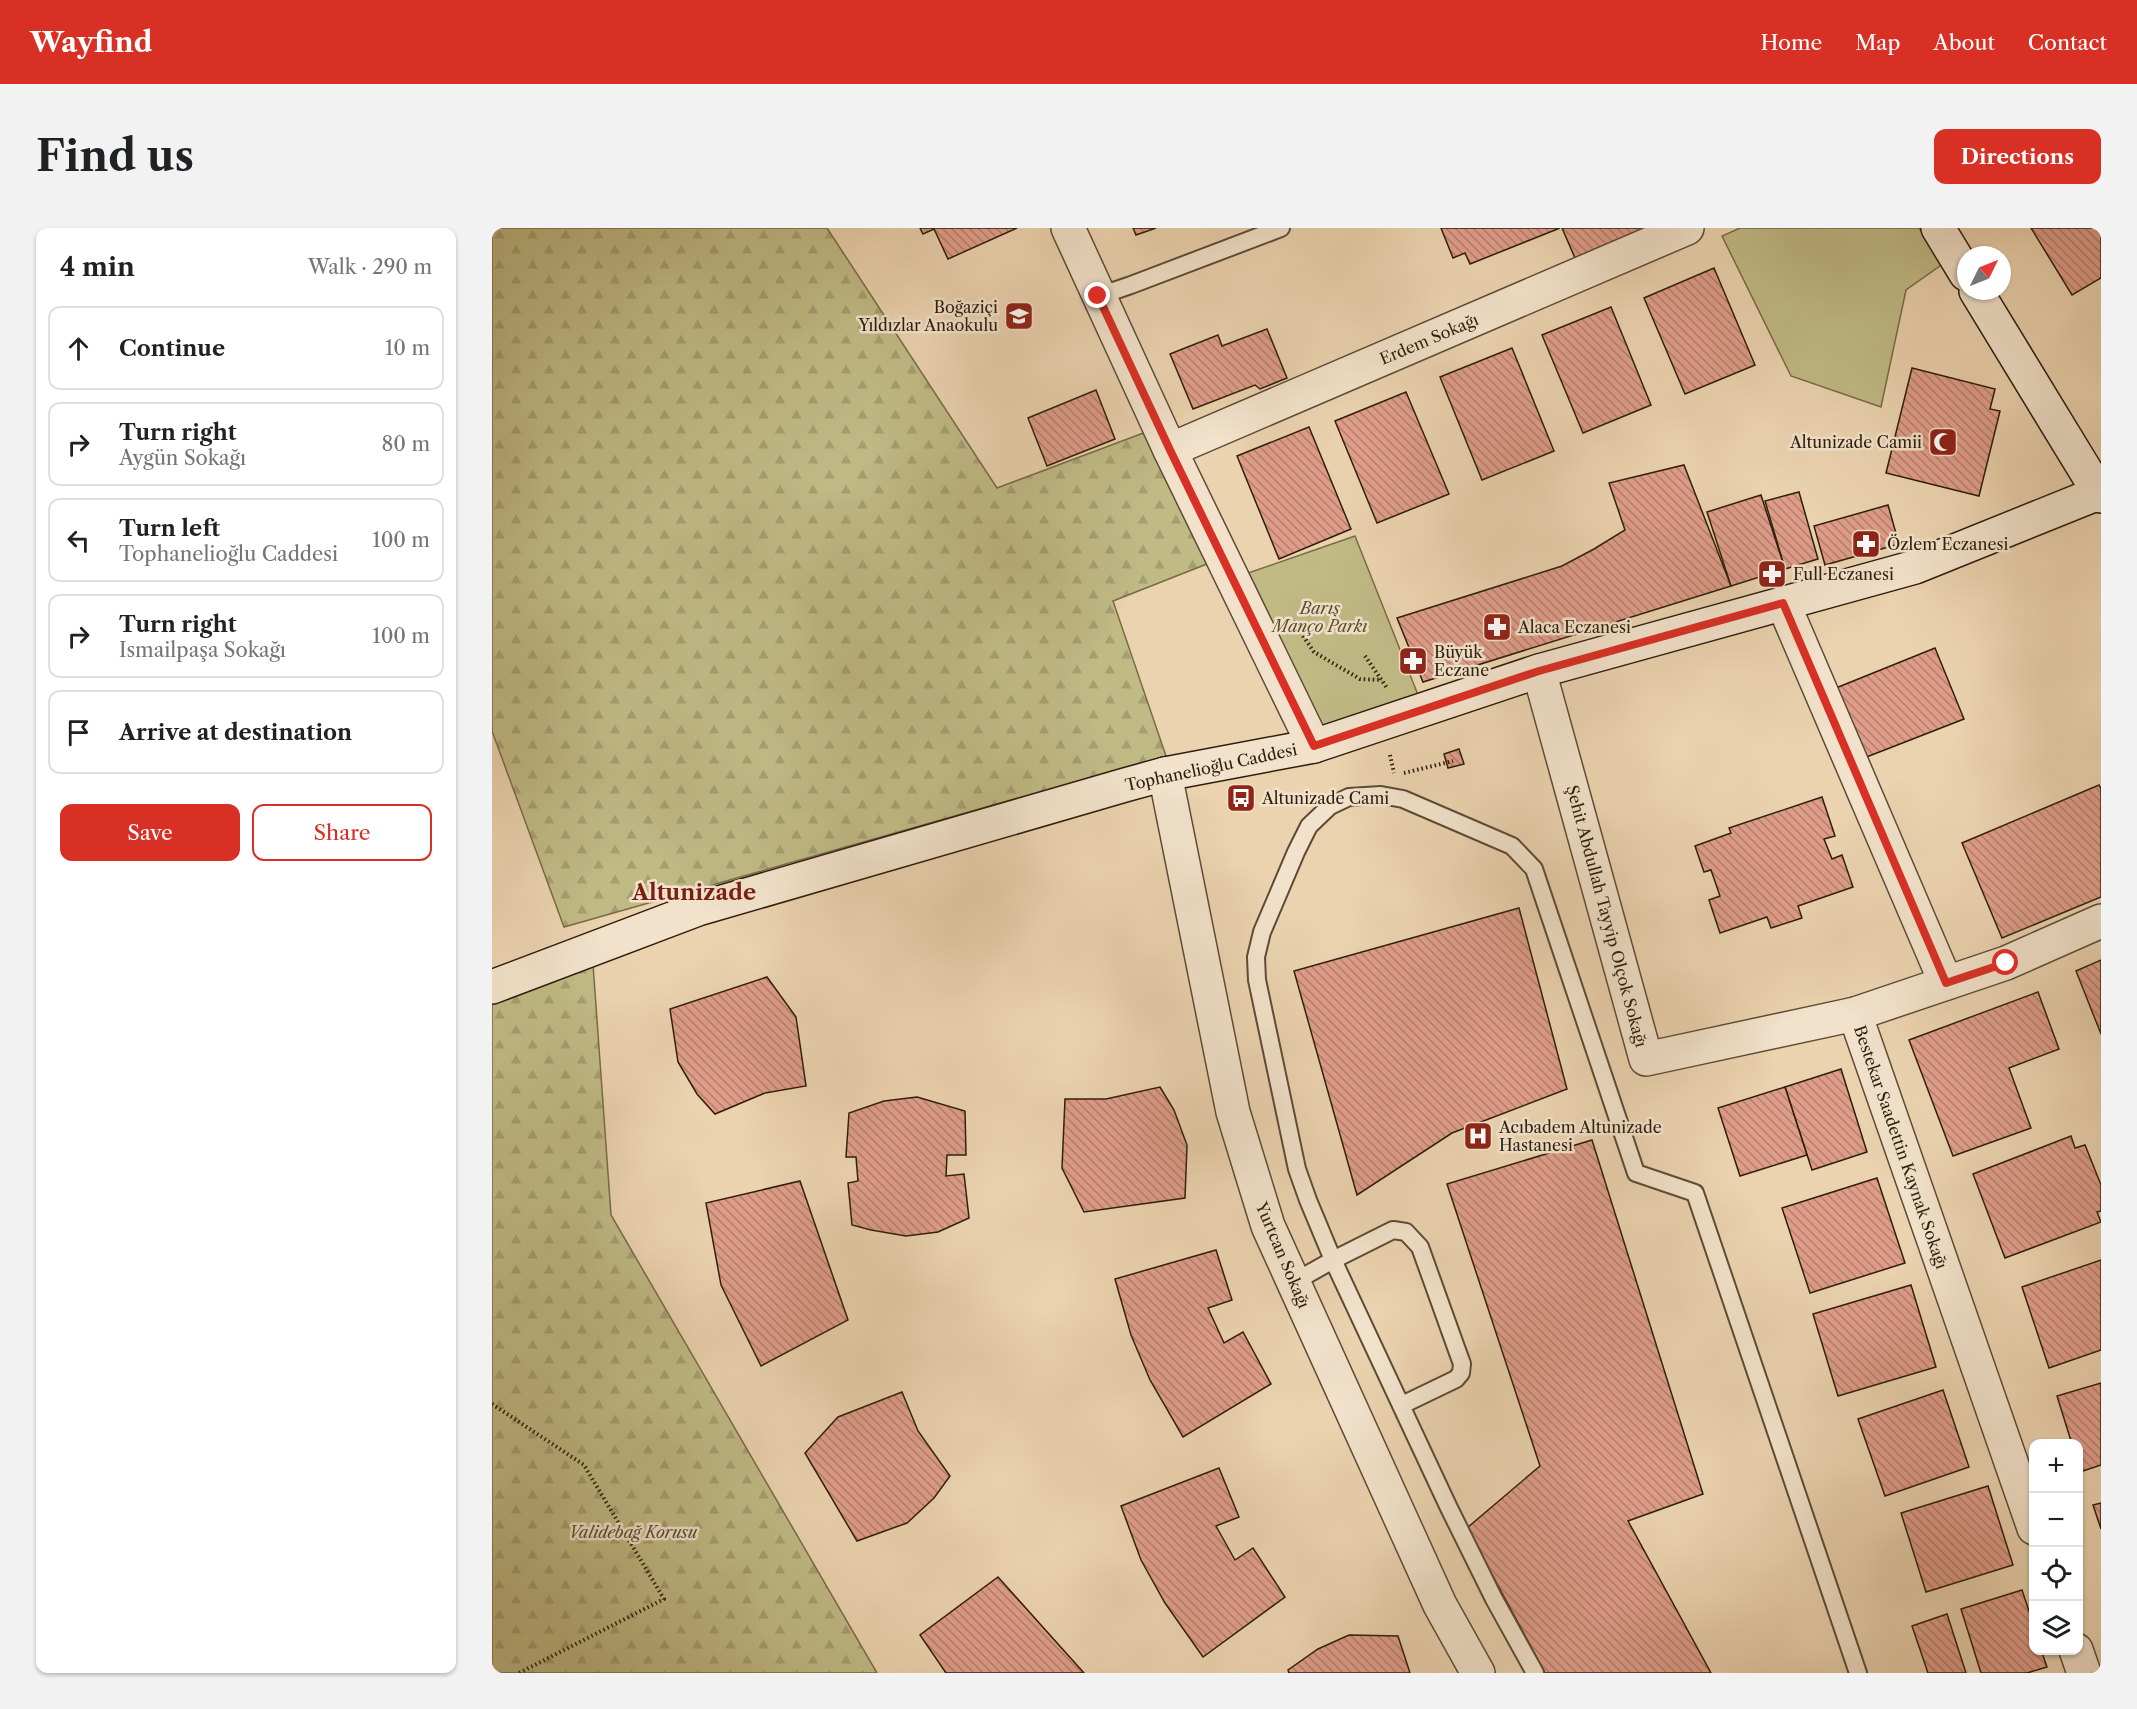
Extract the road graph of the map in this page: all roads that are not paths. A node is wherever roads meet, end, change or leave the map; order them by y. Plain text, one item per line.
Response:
1 (1068, 228) edge
2 (1281, 228) edge
3 (1687, 228) edge
4 (1938, 228) edge
5 (1957, 259) edge
6 (1098, 296) junction
7 (1981, 300) edge
8 (1170, 450) junction
9 (2100, 494) edge
10 (1783, 603) junction
11 (1539, 671) junction
12 (1314, 746) junction
13 (1165, 774) junction
14 (2101, 921) edge
15 (1946, 983) junction
16 (492, 987) edge
17 (1855, 1014) junction
18 (1333, 1260) junction
19 (1293, 1282) junction
20 (1402, 1405) junction
21 (2029, 1514) edge
22 (2078, 1655) edge
23 (1478, 1673) edge
24 (1535, 1673) edge
25 (1858, 1673) edge
26 (2084, 1673) edge

1 - 6 street
2 - 6 lane
3 - 8 street, Erdem Sokağı
4 - 5 street
6 - 8 street
7 - 9 street
8 - 12 street
9 - 10 street, Tophanelioğlu Caddesi
10 - 11 street, Tophanelioğlu Caddesi
10 - 15 street
11 - 12 street, Tophanelioğlu Caddesi
11 - 17 street, Şehit Abdullah Tayyip Olçok Sokağı
12 - 13 street, Tophanelioğlu Caddesi
13 - 16 street, Tophanelioğlu Caddesi
13 - 19 street, Yurtcan Sokağı
14 - 15 street, Bestekar Saadettin Kaynak Sokağı
15 - 17 street, Bestekar Saadettin Kaynak Sokağı
17 - 21 street, Bestekar Saadettin Kaynak Sokağı
18 - 19 lane
18 - 20 lane
18 - 20 lane
18 - 25 lane
19 - 23 street, Yurtcan Sokağı
20 - 24 lane
22 - 26 street

